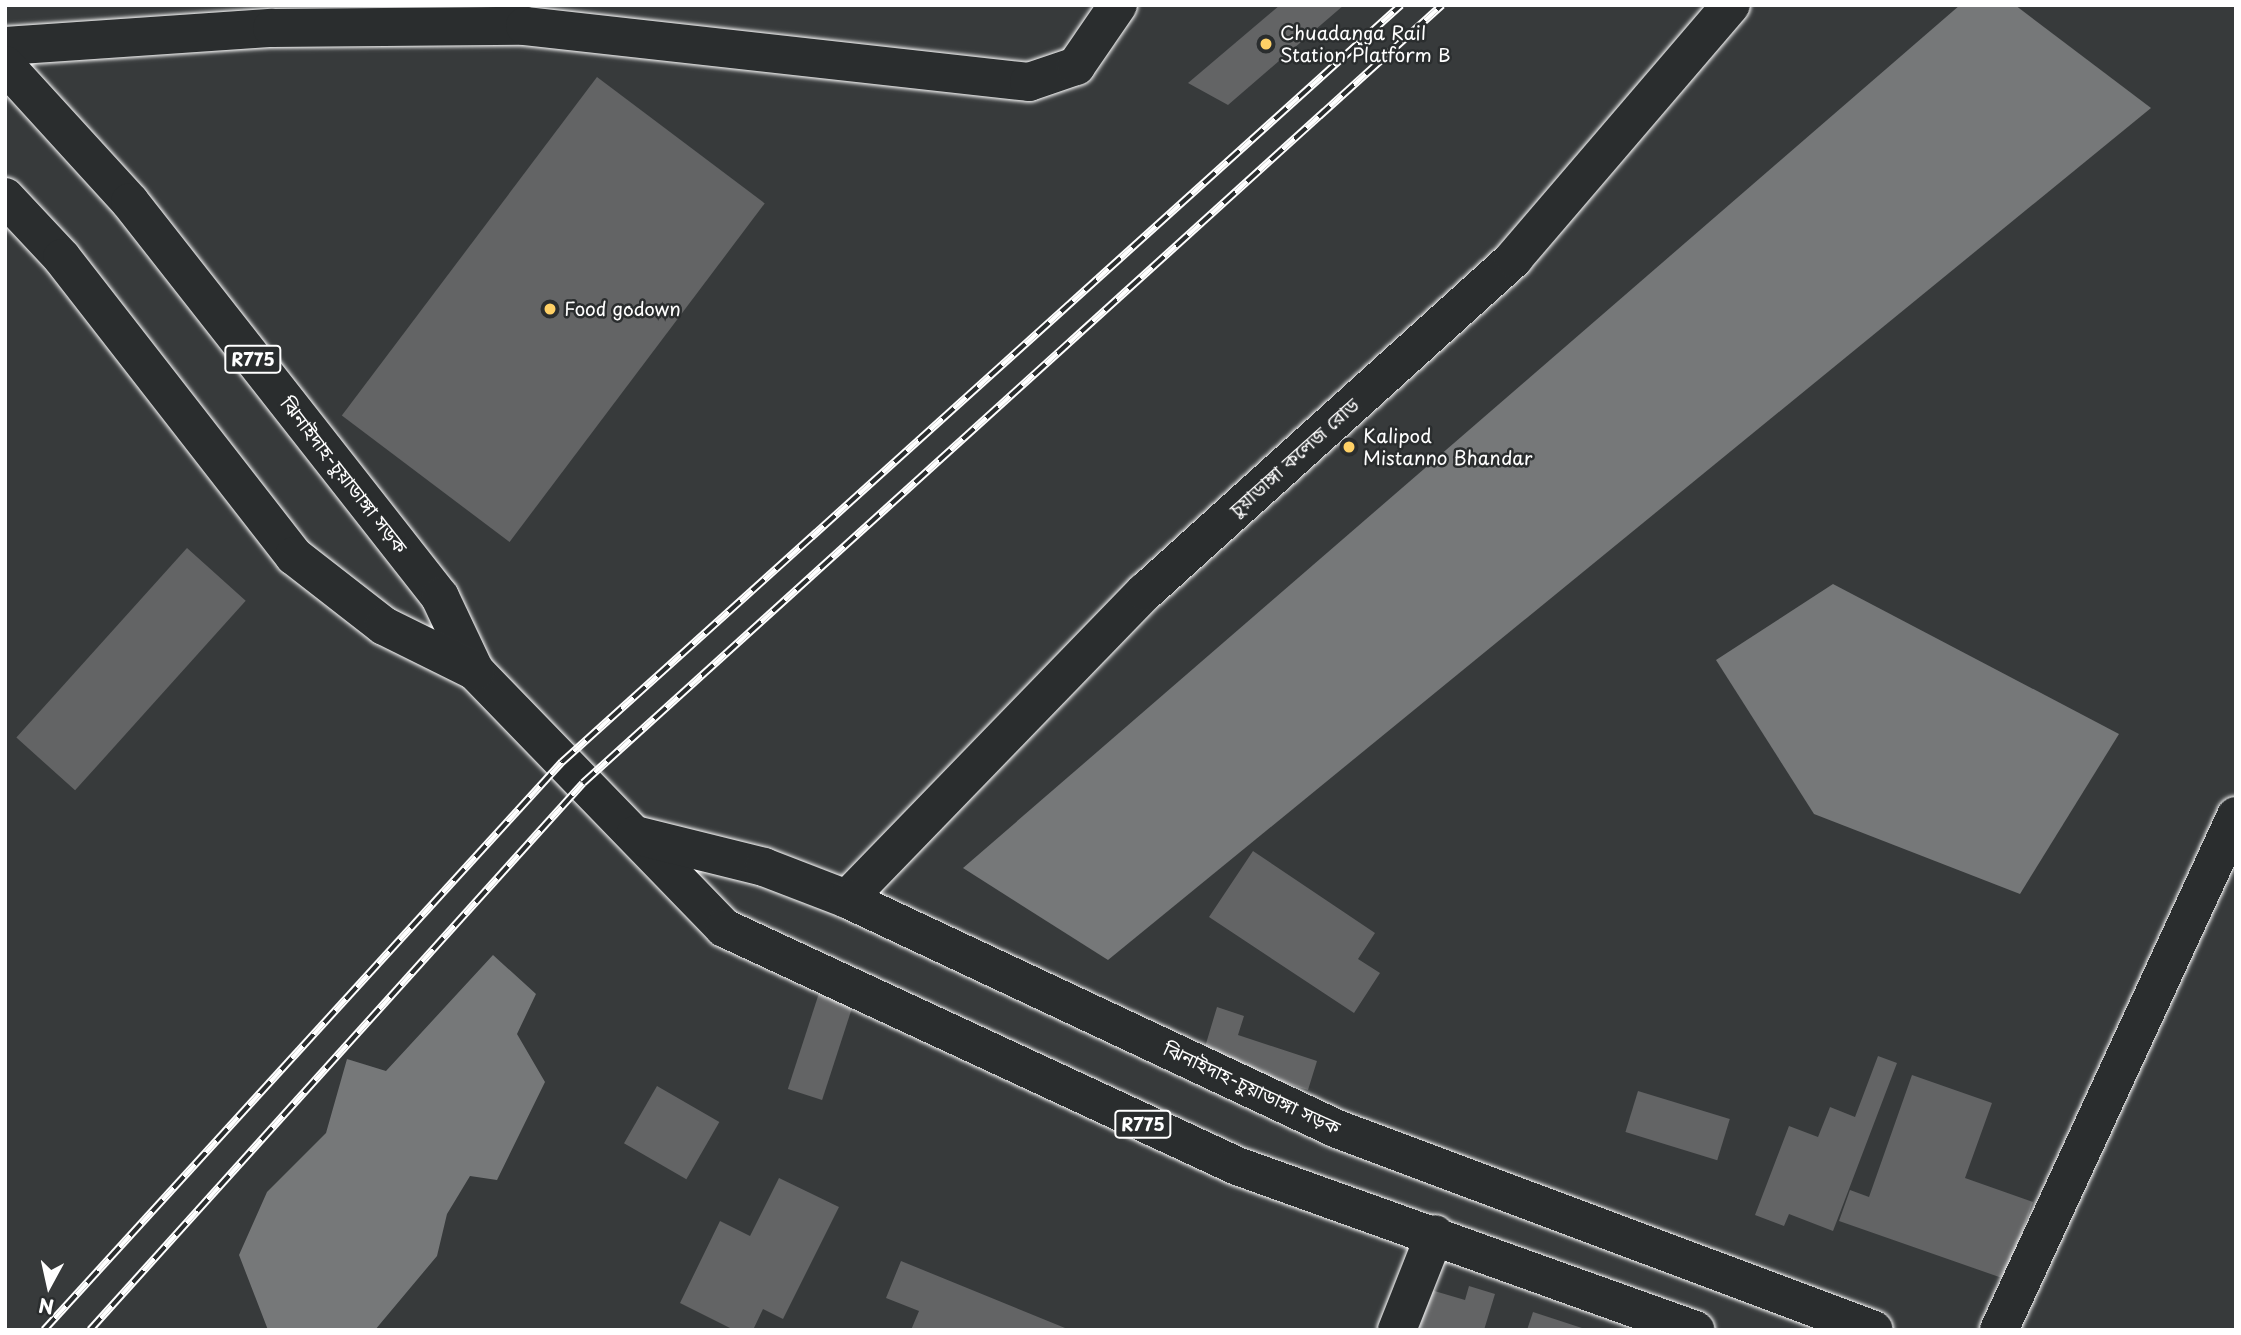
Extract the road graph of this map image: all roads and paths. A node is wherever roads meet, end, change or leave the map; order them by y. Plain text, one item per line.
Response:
1 (1118, 5) edge
2 (1731, 5) edge
3 (356, 16) edge
4 (5, 46) edge
5 (5, 65) edge
6 (5, 197) edge
7 (475, 671) junction
8 (2236, 816) edge
9 (635, 835) junction
10 (847, 899) junction
11 (1435, 1234) junction
12 (1397, 1330) edge
13 (1696, 1330) edge
14 (1874, 1330) edge
15 (1999, 1330) edge

1 - 3 main road
2 - 10 main road, চুয়াডাঙ্গা কলেজ রোড
3 - 4 main road
5 - 7 main road, ঝিনাইদাহ-চুয়াডাঙ্গা সড়ক / R775
6 - 7 main road, ঝিনাইদাহ-চুয়াডাঙ্গা সড়ক / R775
7 - 9 main road, ঝিনাইদাহ-চুয়াডাঙ্গা সড়ক / R775
8 - 15 main road
9 - 10 main road, ঝিনাইদাহ-চুয়াডাঙ্গা সড়ক
9 - 11 main road, ঝিনাইদাহ-চুয়াডাঙ্গা সড়ক / R775
10 - 14 main road, ঝিনাইদাহ-চুয়াডাঙ্গা সড়ক
11 - 12 main road
11 - 13 main road, ঝিনাইদাহ-চুয়াডাঙ্গা সড়ক / R775

